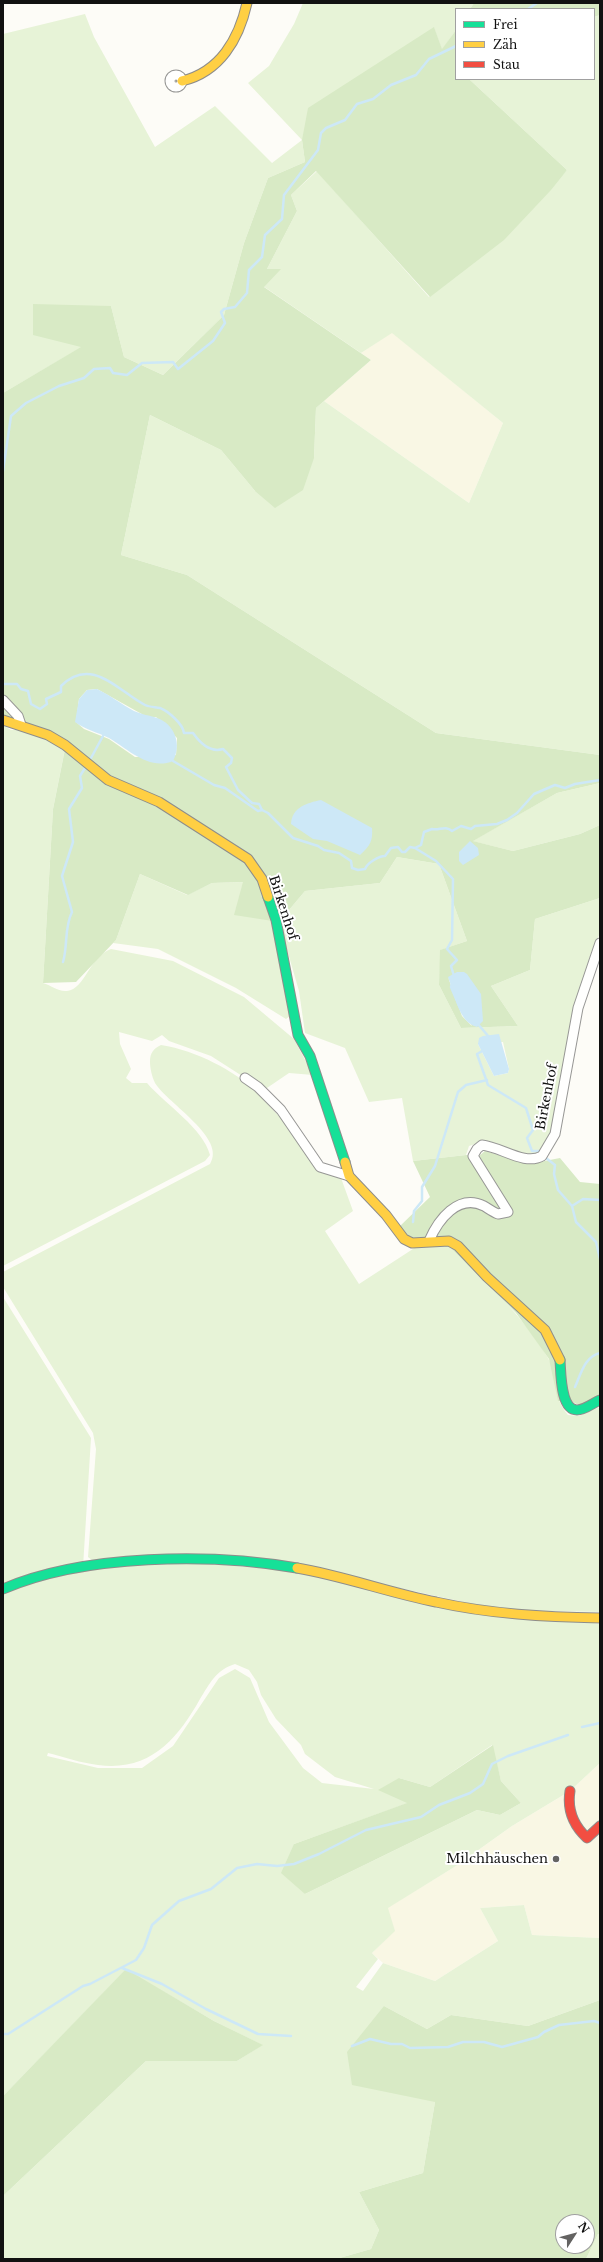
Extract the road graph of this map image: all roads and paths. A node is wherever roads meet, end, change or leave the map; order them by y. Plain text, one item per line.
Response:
1 (247, 3) edge
2 (182, 81) dead end
3 (3, 700) edge
4 (3, 720) edge
5 (21, 725) junction
6 (600, 943) edge
7 (245, 1078) dead end
8 (349, 1176) junction
9 (429, 1241) junction
10 (600, 1400) edge
11 (3, 1589) edge
12 (600, 1618) edge
13 (570, 1791) dead end
14 (600, 1826) edge

1 - 2 street
3 - 5 street
4 - 5 street, Birkenhof
5 - 8 street, Birkenhof
6 - 9 street, Birkenhof
7 - 8 street, Birkenhof
8 - 9 street, Birkenhof
9 - 10 street, Birkenhof
11 - 12 street
13 - 14 street

